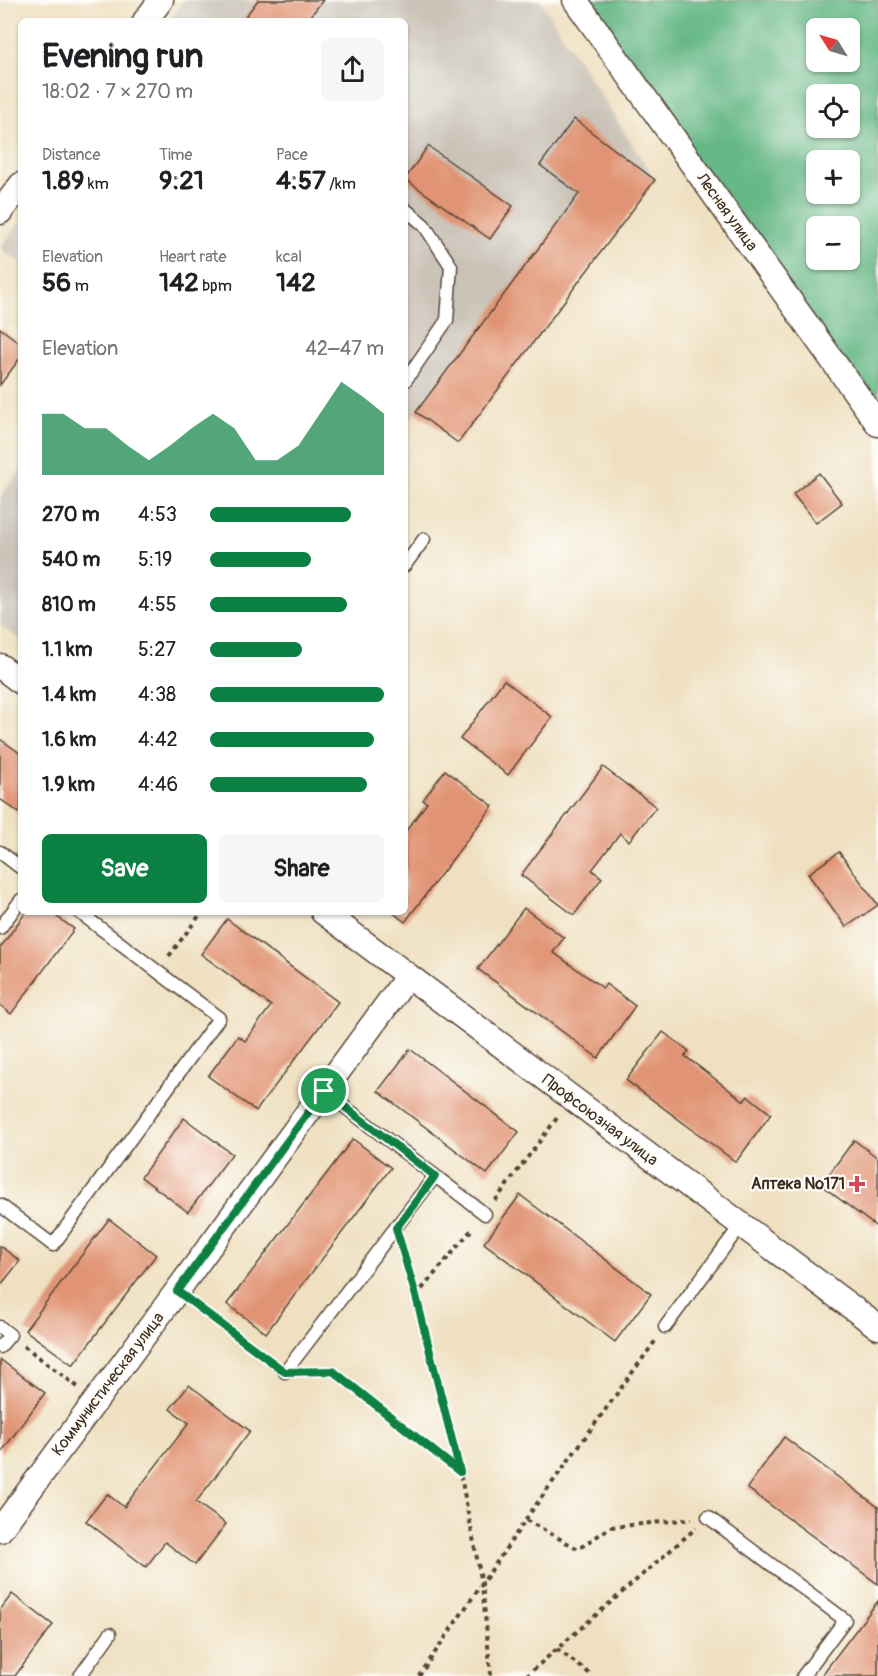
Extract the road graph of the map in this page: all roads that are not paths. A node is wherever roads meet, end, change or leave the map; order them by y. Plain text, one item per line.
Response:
1 (161, 0) edge
2 (575, 0) edge
3 (147, 18) edge
4 (18, 189) edge
5 (408, 212) edge
6 (0, 213) edge
7 (408, 377) edge
8 (878, 424) edge
9 (424, 539) dead end
10 (408, 560) edge
11 (0, 666) edge
12 (18, 680) edge
13 (0, 852) edge
14 (18, 866) edge
15 (18, 904) edge
16 (84, 915) edge
17 (327, 915) edge
18 (0, 928) edge
19 (408, 976) junction
20 (324, 1091) junction
21 (435, 1176) junction
22 (0, 1205) edge
23 (485, 1214) dead end
24 (741, 1225) junction
25 (665, 1327) road end
26 (878, 1327) edge
27 (5, 1331) edge
28 (0, 1347) edge
29 (285, 1372) road end
30 (708, 1517) road end
31 (0, 1530) edge
32 (111, 1634) dead end
33 (80, 1676) edge
34 (803, 1676) edge

1 - 3 street
2 - 8 street, Лесная улица
4 - 6 street
5 - 7 lane
9 - 10 lane
11 - 12 street
13 - 14 lane
15 - 18 lane
16 - 22 lane
17 - 19 street, Профсоюзная улица
19 - 20 street, Коммунистическая улица
19 - 24 street, Профсоюзная улица
20 - 21 lane
20 - 31 street, Коммунистическая улица
21 - 23 lane
21 - 29 lane
24 - 25 lane
24 - 26 street, Профсоюзная улица
27 - 28 lane
30 - 34 lane
32 - 33 lane

